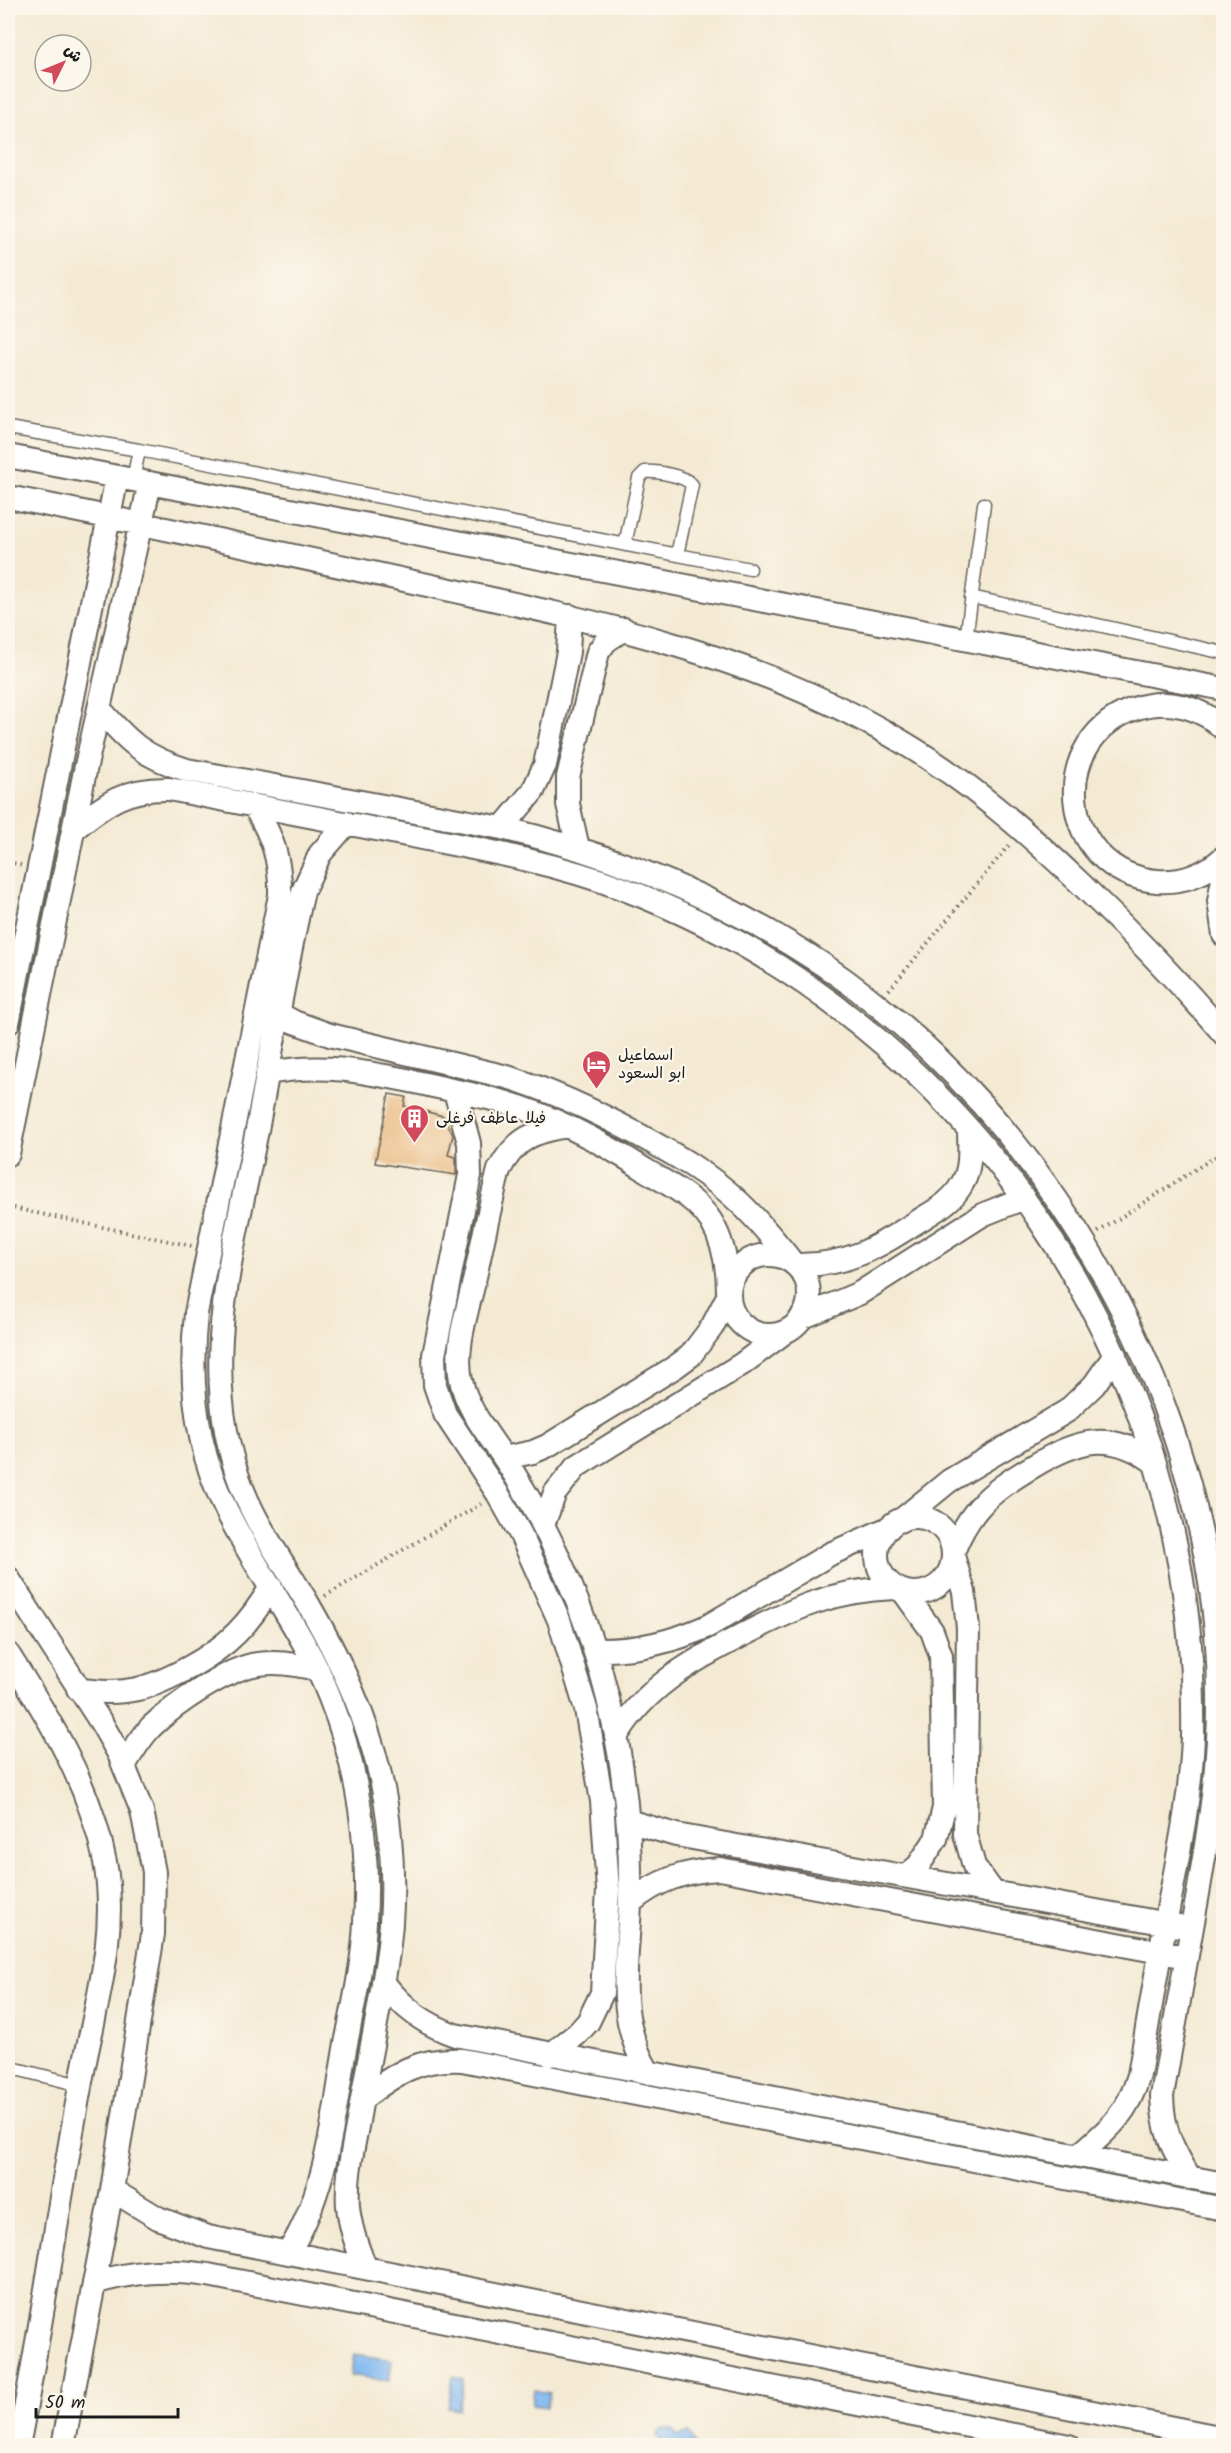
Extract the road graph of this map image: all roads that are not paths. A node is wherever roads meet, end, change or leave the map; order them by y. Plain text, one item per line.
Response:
1 (8, 428) edge
2 (139, 450) junction
3 (8, 456) edge
4 (133, 480) junction
5 (8, 497) edge
6 (984, 504) dead end
7 (109, 517) junction
8 (141, 523) junction
9 (625, 545) junction
10 (677, 555) junction
11 (750, 569) dead end
12 (971, 597) junction
13 (570, 616) junction
14 (624, 629) junction
15 (966, 639) junction
16 (1224, 653) edge
17 (1186, 681) junction
18 (1224, 689) edge
19 (1184, 706) junction
20 (99, 708) junction
21 (1224, 729) edge
22 (253, 805) junction
23 (347, 823) junction
24 (502, 828) junction
25 (74, 829) junction
26 (578, 848) junction
27 (1101, 856) junction
28 (1224, 858) edge
29 (1224, 874) edge
30 (1077, 880) junction
31 (1224, 935) edge
32 (279, 1014) junction
33 (8, 1023) edge
34 (1224, 1034) edge
35 (267, 1073) junction
36 (455, 1091) junction
37 (567, 1126) junction
38 (969, 1129) junction
39 (8, 1154) edge
40 (1024, 1198) junction
41 (794, 1263) junction
42 (728, 1293) junction
43 (793, 1325) junction
44 (1115, 1355) junction
45 (504, 1458) junction
46 (1155, 1463) junction
47 (895, 1524) junction
48 (543, 1525) junction
49 (1205, 1550) junction
50 (953, 1554) junction
51 (1224, 1563) edge
52 (8, 1578) edge
53 (271, 1587) junction
54 (899, 1589) junction
55 (1220, 1644) edge
56 (595, 1650) junction
57 (8, 1654) edge
58 (318, 1670) junction
59 (78, 1689) junction
60 (616, 1737) junction
61 (124, 1766) junction
62 (628, 1821) junction
63 (906, 1876) junction
64 (993, 1892) junction
65 (630, 1903) junction
66 (1165, 1923) junction
67 (1192, 1928) junction
68 (1160, 1952) junction
69 (1187, 1957) junction
70 (383, 1982) junction
71 (550, 2055) junction
72 (8, 2067) edge
73 (649, 2073) junction
74 (80, 2085) junction
75 (362, 2099) junction
76 (1079, 2156) junction
77 (1190, 2178) junction
78 (1224, 2184) edge
79 (112, 2190) junction
80 (1224, 2210) edge
81 (288, 2253) junction
82 (366, 2268) junction
83 (94, 2283) junction
84 (1224, 2438) edge
85 (18, 2445) edge
86 (63, 2445) edge
87 (1069, 2445) edge

1 - 2 lane
2 - 4 lane
2 - 9 lane
3 - 4 street
4 - 7 street
4 - 8 street
4 - 15 street
5 - 7 street
6 - 12 lane
7 - 8 street
7 - 33 street
8 - 13 street
8 - 20 street
9 - 10 lane
9 - 10 lane
10 - 11 lane
12 - 15 lane
12 - 16 lane
13 - 14 street
13 - 24 street
14 - 26 street
14 - 30 street
15 - 17 street
17 - 18 street
17 - 19 street
19 - 21 street
19 - 27 street
20 - 24 street
20 - 25 street
22 - 23 street
22 - 25 street
22 - 53 street
23 - 32 street
23 - 38 street
24 - 26 street
25 - 39 street
26 - 49 street
27 - 28 street
27 - 30 street
29 - 31 street
30 - 34 street
32 - 35 street
32 - 41 street
35 - 36 street
35 - 70 street
36 - 37 street
36 - 71 street
37 - 42 street
37 - 45 street
38 - 40 street
38 - 41 street
40 - 43 street
40 - 44 street
41 - 42 street
41 - 43 street
42 - 43 street
42 - 45 street
43 - 48 street
44 - 46 street
44 - 47 street
45 - 48 street
46 - 50 street
46 - 66 street
47 - 50 street
47 - 54 street
47 - 56 street
48 - 56 street
49 - 51 street
49 - 55 street
50 - 54 street
50 - 64 street
52 - 59 street
53 - 58 street
53 - 59 street
54 - 60 street
54 - 63 street
55 - 67 street
56 - 60 street
57 - 74 street
58 - 61 street
58 - 81 street
59 - 61 street
60 - 62 street
61 - 79 street
62 - 63 street
62 - 65 street
63 - 64 street
64 - 66 street
65 - 68 street
65 - 73 street
66 - 67 street
66 - 68 street
67 - 69 street
68 - 69 street
68 - 76 street
69 - 77 street
70 - 71 street
70 - 75 street
71 - 73 street
72 - 74 lane
73 - 76 street
74 - 85 street
75 - 80 street
75 - 82 street
76 - 77 street
77 - 78 street
79 - 81 street
79 - 83 street
81 - 82 street
82 - 84 street
83 - 86 street
83 - 87 street

